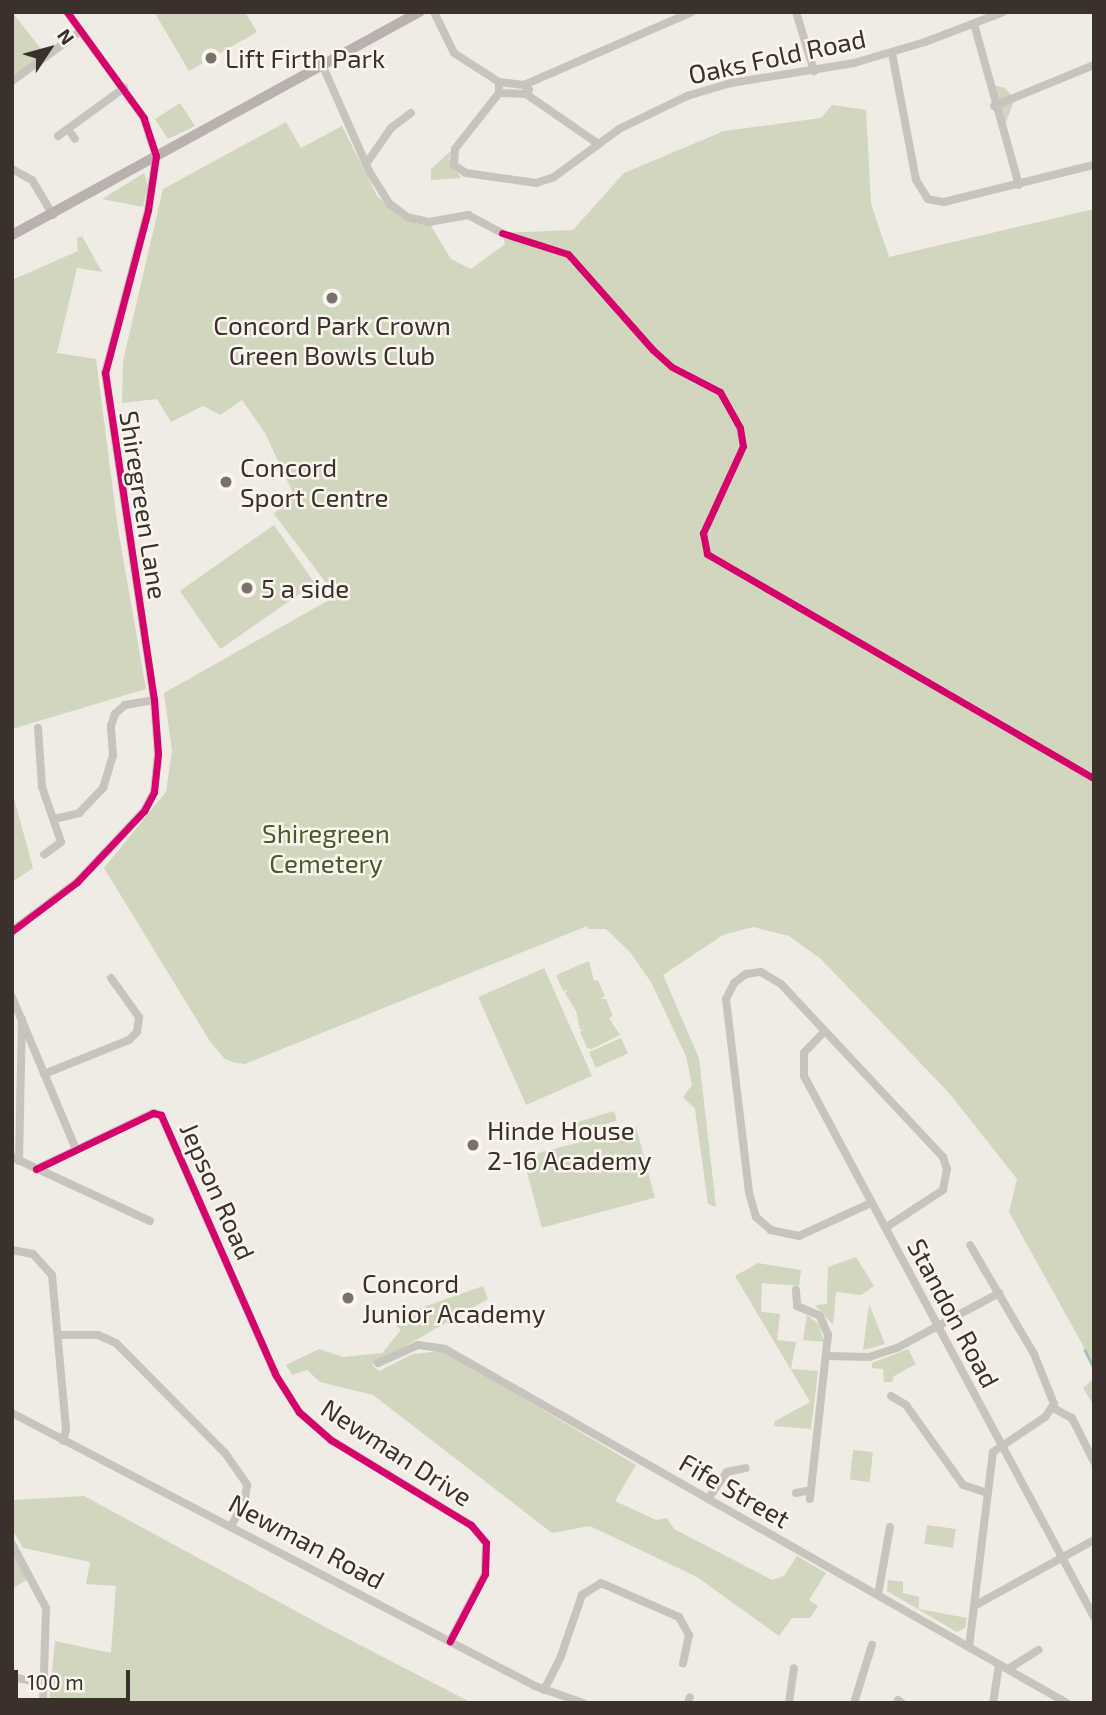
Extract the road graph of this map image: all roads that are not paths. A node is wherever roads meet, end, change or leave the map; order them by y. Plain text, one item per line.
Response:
1 (67, 12) edge
2 (420, 12) edge
3 (434, 12) edge
4 (692, 12) edge
5 (796, 12) edge
6 (1003, 12) edge
7 (974, 24) junction
8 (81, 31) junction
9 (892, 53) junction
10 (321, 62) junction
11 (1094, 65) edge
12 (814, 71) junction
13 (12, 81) edge
14 (499, 82) junction
15 (124, 88) junction
16 (525, 89) junction
17 (499, 93) junction
18 (994, 106) junction
19 (411, 113) dead end
20 (68, 129) junction
21 (58, 136) dead end
22 (75, 139) dead end
23 (597, 142) junction
24 (156, 156) junction
25 (366, 164) junction
26 (1094, 165) edge
27 (12, 169) edge
28 (1019, 185) junction
29 (53, 215) junction
30 (502, 233) dead end
31 (12, 235) edge
32 (154, 700) junction
33 (38, 728) dead end
34 (54, 819) junction
35 (44, 855) dead end
36 (12, 931) edge
37 (111, 978) dead end
38 (12, 996) edge
39 (22, 1019) junction
40 (825, 1031) junction
41 (44, 1074) junction
42 (76, 1149) junction
43 (16, 1159) edge
44 (36, 1169) junction
45 (871, 1203) junction
46 (150, 1222) dead end
47 (885, 1228) junction
48 (970, 1245) dead end
49 (12, 1250) edge
50 (796, 1290) dead end
51 (999, 1293) junction
52 (938, 1325) junction
53 (59, 1335) junction
54 (828, 1356) junction
55 (378, 1363) dead end
56 (275, 1374) joint
57 (891, 1396) dead end
58 (1053, 1408) junction
59 (12, 1413) edge
60 (62, 1441) junction
61 (1000, 1446) junction
62 (1094, 1462) edge
63 (746, 1468) dead end
64 (796, 1493) dead end
65 (987, 1493) junction
66 (708, 1499) junction
67 (232, 1524) junction
68 (890, 1527) dead end
69 (1094, 1541) edge
70 (12, 1544) edge
71 (1061, 1558) junction
72 (878, 1595) junction
73 (974, 1606) junction
74 (1094, 1617) edge
75 (450, 1641) junction
76 (872, 1645) dead end
77 (969, 1647) junction
78 (1039, 1650) dead end
79 (683, 1663) dead end
80 (999, 1664) junction
81 (794, 1668) dead end
82 (1008, 1669) junction
83 (12, 1676) edge
84 (44, 1684) junction
85 (544, 1689) junction
86 (43, 1703) edge
87 (583, 1703) edge
88 (789, 1703) edge
89 (854, 1703) edge
90 (993, 1703) edge
91 (1067, 1703) edge

1 - 8 street
2 - 10 main road
3 - 14 street
4 - 16 street
5 - 12 street
6 - 7 street, Oaks Fold Road
7 - 9 street, Oaks Fold Road
7 - 18 street
8 - 13 street
8 - 15 street
9 - 12 street, Oaks Fold Road
9 - 28 street
10 - 24 main road
10 - 25 street
11 - 18 street
12 - 23 street, Oaks Fold Road
14 - 16 street
14 - 17 street
15 - 20 street
15 - 24 street
16 - 17 street
16 - 23 street
17 - 23 street, Oaks Fold Road
18 - 28 street
19 - 25 street
20 - 21 street
20 - 22 street
24 - 29 main road
24 - 32 street, Shiregreen Lane
25 - 30 street
26 - 28 street
27 - 29 street
29 - 31 main road
32 - 34 street
32 - 36 street, Shiregreen Lane
33 - 34 street
34 - 35 street
37 - 41 street
38 - 39 street
39 - 41 street
39 - 43 street
40 - 45 street, Standon Road
40 - 45 street
40 - 47 street
41 - 42 street
42 - 44 street, Jepson Road
42 - 56 street, Jepson Road
43 - 44 street
44 - 46 street
45 - 47 street, Standon Road
47 - 52 street, Standon Road
48 - 51 street
49 - 53 street
50 - 54 street
51 - 52 street
51 - 58 street
52 - 54 street
52 - 61 street, Standon Road
53 - 60 street
53 - 67 street
54 - 64 street
55 - 66 street, Fife Street
56 - 75 street, Newman Drive
57 - 65 street
58 - 61 street
58 - 62 street
59 - 60 street, Newman Road
60 - 67 street, Newman Road
61 - 65 street
61 - 71 street, Standon Road
63 - 66 street
65 - 73 street
66 - 72 street, Fife Street
67 - 75 street, Newman Road
68 - 72 street
69 - 71 street
70 - 84 street
71 - 73 street
71 - 74 street, Standon Road
72 - 77 street, Fife Street
73 - 77 street
75 - 85 street, Newman Road
76 - 89 street
77 - 80 street, Fife Street
78 - 82 street
79 - 85 street
80 - 82 street, Fife Street
80 - 90 street
81 - 88 street
82 - 91 street, Fife Street
83 - 84 street
84 - 86 street
85 - 87 street, Newman Road

